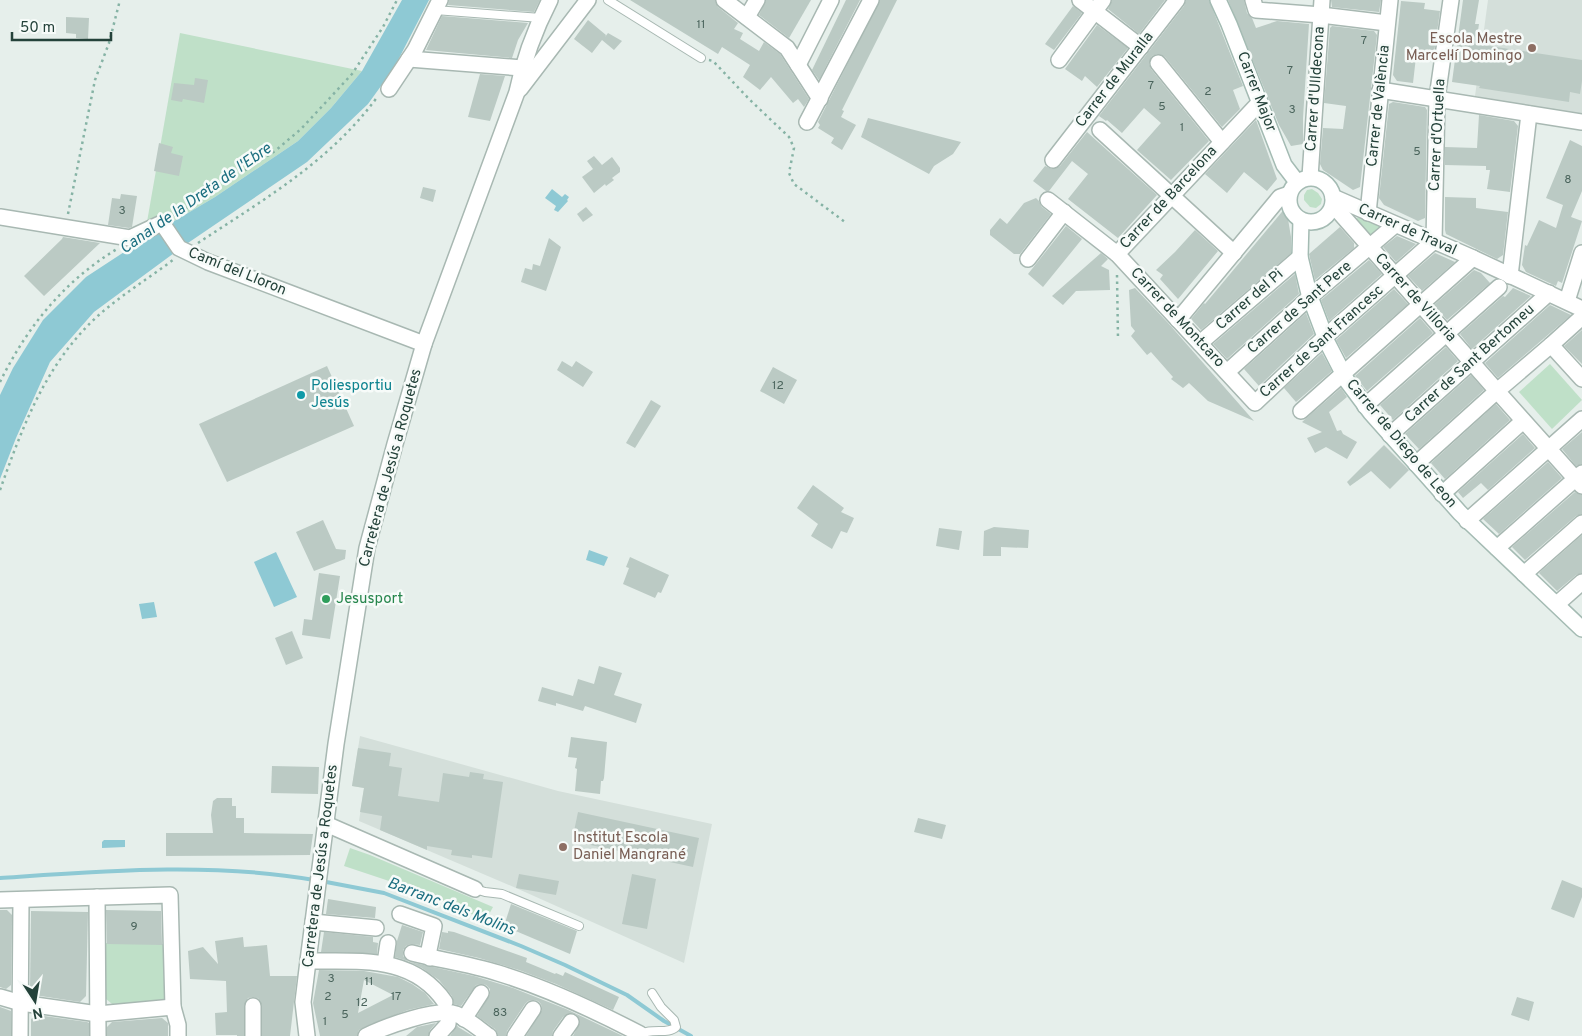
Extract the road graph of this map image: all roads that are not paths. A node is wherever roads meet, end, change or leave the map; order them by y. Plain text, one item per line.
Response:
1 (550, 0) edge
2 (588, 0) edge
3 (608, 0) edge
4 (724, 0) edge
5 (757, 0) edge
6 (831, 0) edge
7 (871, 0) edge
8 (1080, 0) edge
9 (1177, 0) edge
10 (1218, 0) edge
11 (1390, 0) edge
12 (1451, 0) edge
13 (438, 5) edge
14 (1099, 5) edge
15 (1255, 5) edge
16 (1321, 7) edge
17 (747, 17) junction
18 (540, 18) junction
19 (1387, 23) junction
20 (1141, 47) junction
21 (701, 58) road end
22 (409, 59) junction
23 (1059, 60) dead end
24 (1158, 63) dead end
25 (798, 65) junction
26 (522, 68) junction
27 (1380, 90) junction
28 (384, 91) road end
29 (517, 92) junction
30 (820, 98) junction
31 (1437, 98) junction
32 (1260, 102) junction
33 (1529, 114) junction
34 (807, 122) dead end
35 (1582, 122) edge
36 (1100, 130) dead end
37 (1222, 142) junction
38 (1053, 160) dead end
39 (1299, 185) junction
40 (1171, 196) junction
41 (1048, 200) dead end
42 (1333, 201) junction
43 (1064, 212) junction
44 (1368, 212) junction
45 (0, 217) edge
46 (1301, 220) junction
47 (1396, 224) junction
48 (1434, 241) junction
49 (1369, 247) junction
50 (1234, 253) junction
51 (1582, 253) edge
52 (1117, 254) junction
53 (1300, 257) junction
54 (1028, 259) dead end
55 (1477, 260) junction
56 (1394, 276) junction
57 (1510, 276) junction
58 (1499, 287) dead end
59 (1549, 293) junction
60 (1310, 297) junction
61 (1567, 301) junction
62 (1420, 304) junction
63 (1582, 309) edge
64 (1582, 316) edge
65 (1178, 320) junction
66 (1446, 334) junction
67 (1325, 337) junction
68 (424, 344) junction
69 (1200, 344) junction
70 (1551, 345) junction
71 (1471, 362) junction
72 (1227, 372) junction
73 (1343, 374) junction
74 (1580, 374) edge
75 (1497, 391) junction
76 (1255, 402) joint
77 (1366, 406) junction
78 (1301, 411) dead end
79 (1582, 419) edge
80 (1523, 421) junction
81 (1390, 435) junction
82 (1548, 448) junction
83 (1416, 464) junction
84 (1580, 479) edge
85 (1442, 494) junction
86 (1467, 521) junction
87 (1582, 523) edge
88 (1497, 548) junction
89 (1524, 574) junction
90 (1582, 582) edge
91 (1557, 604) junction
92 (1580, 627) edge
93 (326, 824) junction
94 (475, 889) joint
95 (96, 897) junction
96 (0, 900) edge
97 (21, 900) junction
98 (400, 914) dead end
99 (313, 922) junction
100 (579, 926) dead end
101 (376, 928) dead end
102 (388, 943) dead end
103 (412, 953) dead end
104 (430, 958) junction
105 (308, 961) junction
106 (386, 963) junction
107 (481, 993) dead end
108 (652, 993) dead end
109 (0, 997) edge
110 (21, 1003) junction
111 (253, 1006) dead end
112 (173, 1007) junction
113 (447, 1007) junction
114 (534, 1009) dead end
115 (98, 1014) junction
116 (414, 1018) junction
117 (570, 1022) dead end
118 (466, 1027) edge
119 (639, 1035) edge
120 (20, 1036) edge
121 (98, 1036) edge
122 (178, 1036) edge
123 (253, 1036) edge
124 (307, 1036) edge
125 (366, 1036) edge
126 (398, 1036) edge
127 (437, 1036) edge
128 (489, 1036) edge
129 (515, 1036) edge
130 (562, 1036) edge

1 - 18 street
2 - 29 street
3 - 21 lane
4 - 17 street
5 - 17 street
6 - 25 street
7 - 30 street
8 - 14 street
9 - 20 street, Carrer de Muralla
10 - 32 street, Carrer Major
11 - 19 street, Carrer de València
12 - 31 street, Carrer d'Ortuella
13 - 18 lane
13 - 22 street
14 - 20 street
14 - 23 street
15 - 16 street
16 - 19 street
16 - 39 street, Carrer d'Ulldecona
17 - 25 street
18 - 26 street
19 - 27 street, Carrer de València
20 - 38 street, Carrer de Muralla
22 - 26 street
22 - 28 street
24 - 37 street
25 - 30 street
26 - 29 street
27 - 31 street
27 - 44 street, Carrer de València
29 - 68 street, Carretera de Jesús a Roquetes
30 - 34 street
31 - 33 street
31 - 48 street, Carrer d'Ortuella
32 - 37 street, Carrer de Barcelona
32 - 39 street, Carrer Major
33 - 35 street
33 - 57 street
36 - 40 street
37 - 40 street, Carrer de Barcelona
39 - 42 street
39 - 46 street
39 - 50 street
40 - 50 street
40 - 52 street, Carrer de Barcelona
41 - 43 street, Carrer de Montcaro
42 - 44 street, Carrer de Traval
42 - 46 street
42 - 49 street, Carrer de Villoria
43 - 52 street, Carrer de Montcaro
43 - 54 street
44 - 47 street, Carrer de Traval
45 - 68 street, Camí del Lloron
46 - 53 street, Carrer de Diego de Leon
47 - 48 street, Carrer de Traval
47 - 49 street, Carrer de Sant Pere
48 - 55 street, Carrer de Traval
48 - 56 street, Carrer de Sant Francesc
49 - 56 street, Carrer de Villoria
49 - 60 street, Carrer de Sant Pere
50 - 65 street
51 - 61 street
52 - 65 street, Carrer de Montcaro
53 - 60 street, Carrer de Diego de Leon
53 - 69 street, Carrer del Pi
55 - 57 street, Carrer de Traval
55 - 62 street
56 - 62 street, Carrer de Villoria
56 - 67 street, Carrer de Sant Francesc
57 - 59 street, Carrer de Traval
58 - 66 street
59 - 61 street, Carrer de Traval
59 - 71 street, Carrer de Sant Bertomeu
60 - 67 street, Carrer de Diego de Leon
60 - 72 street, Carrer de Sant Pere
61 - 63 street, Carrer de Traval
62 - 66 street, Carrer de Villoria
62 - 73 street
64 - 70 street
65 - 69 street, Carrer de Montcaro
66 - 71 street, Carrer de Villoria
66 - 77 street
67 - 73 street, Carrer de Diego de Leon
67 - 76 street, Carrer de Sant Francesc
68 - 93 street, Carretera de Jesús a Roquetes
69 - 72 street, Carrer de Montcaro
70 - 74 street
70 - 75 street
71 - 75 street, Carrer de Villoria
71 - 81 street, Carrer de Sant Bertomeu
72 - 76 street, Carrer de Montcaro
73 - 77 street, Carrer de Diego de Leon
73 - 78 street
75 - 80 street, Carrer de Villoria
75 - 83 street
77 - 81 street, Carrer de Diego de Leon
79 - 82 street
80 - 82 street, Carrer de Villoria
80 - 85 street
81 - 83 street, Carrer de Diego de Leon
82 - 84 street, Carrer de Villoria
82 - 86 street
83 - 85 street, Carrer de Diego de Leon
84 - 88 street
85 - 86 street, Carrer de Diego de Leon
86 - 88 street, Carrer de Diego de Leon
87 - 89 street
88 - 89 street, Carrer de Diego de Leon
89 - 91 street, Carrer de Diego de Leon
90 - 91 street
91 - 92 street, Carrer de Diego de Leon
93 - 94 street
93 - 99 street, Carretera de Jesús a Roquetes
94 - 100 lane
95 - 97 street
95 - 112 street
95 - 115 street
96 - 97 street
97 - 110 street
98 - 104 street
99 - 101 street
99 - 105 street, Carretera de Jesús a Roquetes
102 - 106 street
103 - 104 street
104 - 119 street
105 - 106 street
105 - 124 street, Carretera de Jesús a Roquetes
106 - 113 street
107 - 118 street
108 - 119 lane
109 - 110 street
110 - 115 street
110 - 120 street
111 - 123 street
112 - 115 street
112 - 122 street
113 - 116 street
113 - 118 street
113 - 127 street
114 - 129 street
115 - 121 street
116 - 125 street
116 - 126 street
117 - 130 street
118 - 128 street

